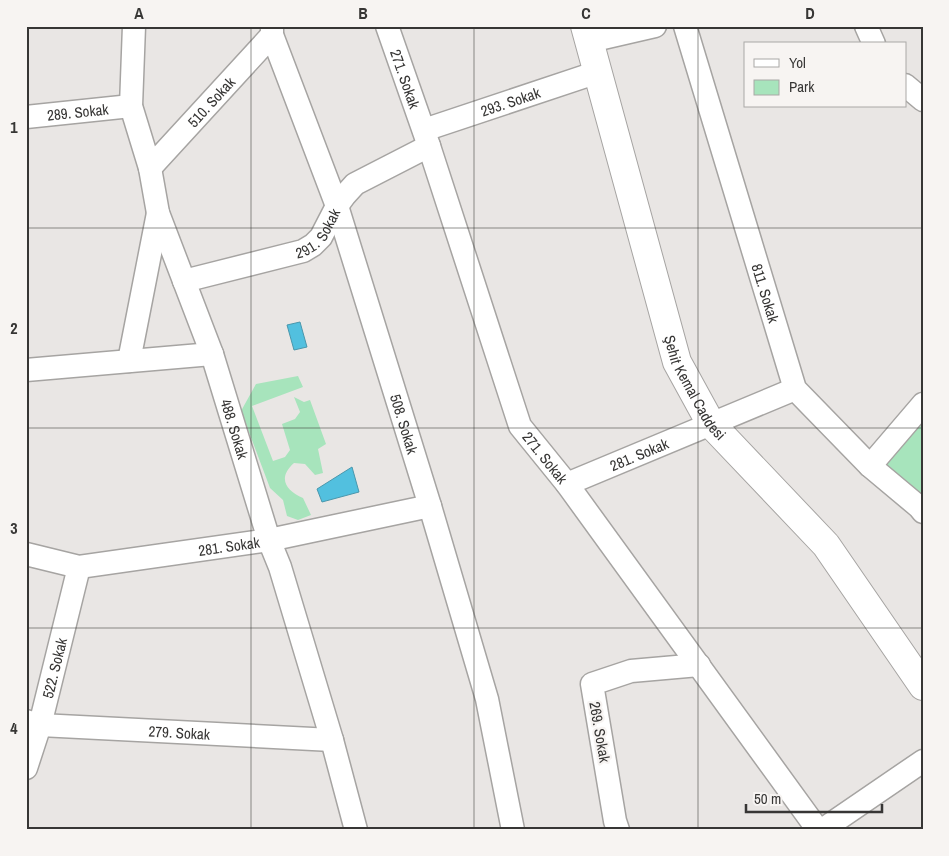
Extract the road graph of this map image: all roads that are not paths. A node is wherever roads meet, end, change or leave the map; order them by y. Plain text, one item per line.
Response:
1 (134, 26) edge
2 (386, 26) edge
3 (655, 26) edge
4 (686, 26) edge
5 (866, 26) edge
6 (272, 31) edge
7 (587, 34) edge
8 (873, 42) edge
9 (598, 72) junction
10 (906, 86) edge
11 (923, 100) edge
12 (131, 106) junction
13 (26, 117) edge
14 (426, 138) junction
15 (150, 168) junction
16 (337, 206) junction
17 (158, 213) junction
18 (184, 281) junction
19 (212, 354) junction
20 (129, 361) junction
21 (26, 370) edge
22 (795, 389) junction
23 (923, 404) edge
24 (711, 424) junction
25 (870, 466) junction
26 (568, 484) junction
27 (430, 506) junction
28 (923, 512) edge
29 (270, 540) junction
30 (26, 554) edge
31 (79, 567) junction
32 (699, 665) junction
33 (923, 686) edge
34 (33, 723) edge
35 (332, 740) junction
36 (923, 761) edge
37 (26, 768) edge
38 (356, 830) edge
39 (513, 830) edge
40 (618, 830) edge
41 (818, 830) edge
42 (822, 830) edge

1 - 12 street, 488. Sokak
2 - 14 street, 271. Sokak
3 - 7 street
4 - 22 street, 811. Sokak
5 - 8 street
6 - 15 street, 510. Sokak
6 - 16 street, 508. Sokak
7 - 9 main road, Şehit Kemal Caddesi
9 - 14 street, 293. Sokak
9 - 24 main road, Şehit Kemal Caddesi
10 - 11 street
12 - 13 street, 289. Sokak
12 - 15 street, 488. Sokak
14 - 16 street, 291. Sokak
14 - 26 street, 271. Sokak
15 - 17 street, 488. Sokak
16 - 18 street, 291. Sokak
16 - 27 street, 508. Sokak
17 - 18 street, 488. Sokak
17 - 20 street
18 - 19 street, 488. Sokak
19 - 20 street
19 - 29 street, 488. Sokak
20 - 21 street
22 - 24 street, 281. Sokak
22 - 25 street, 811. Sokak
23 - 25 street
24 - 26 street, 281. Sokak
24 - 33 main road, Şehit Kemal Caddesi
25 - 28 street, 811. Sokak
26 - 32 street, 271. Sokak
27 - 29 street, 281. Sokak
27 - 39 street, 508. Sokak
29 - 31 street, 281. Sokak
29 - 35 street, 488. Sokak
30 - 31 street, 281. Sokak
31 - 34 street, 522. Sokak
32 - 40 street, 269. Sokak
32 - 41 street, 271. Sokak
34 - 35 street, 279. Sokak
34 - 37 street, 522. Sokak
35 - 38 street, 488. Sokak
36 - 42 street

